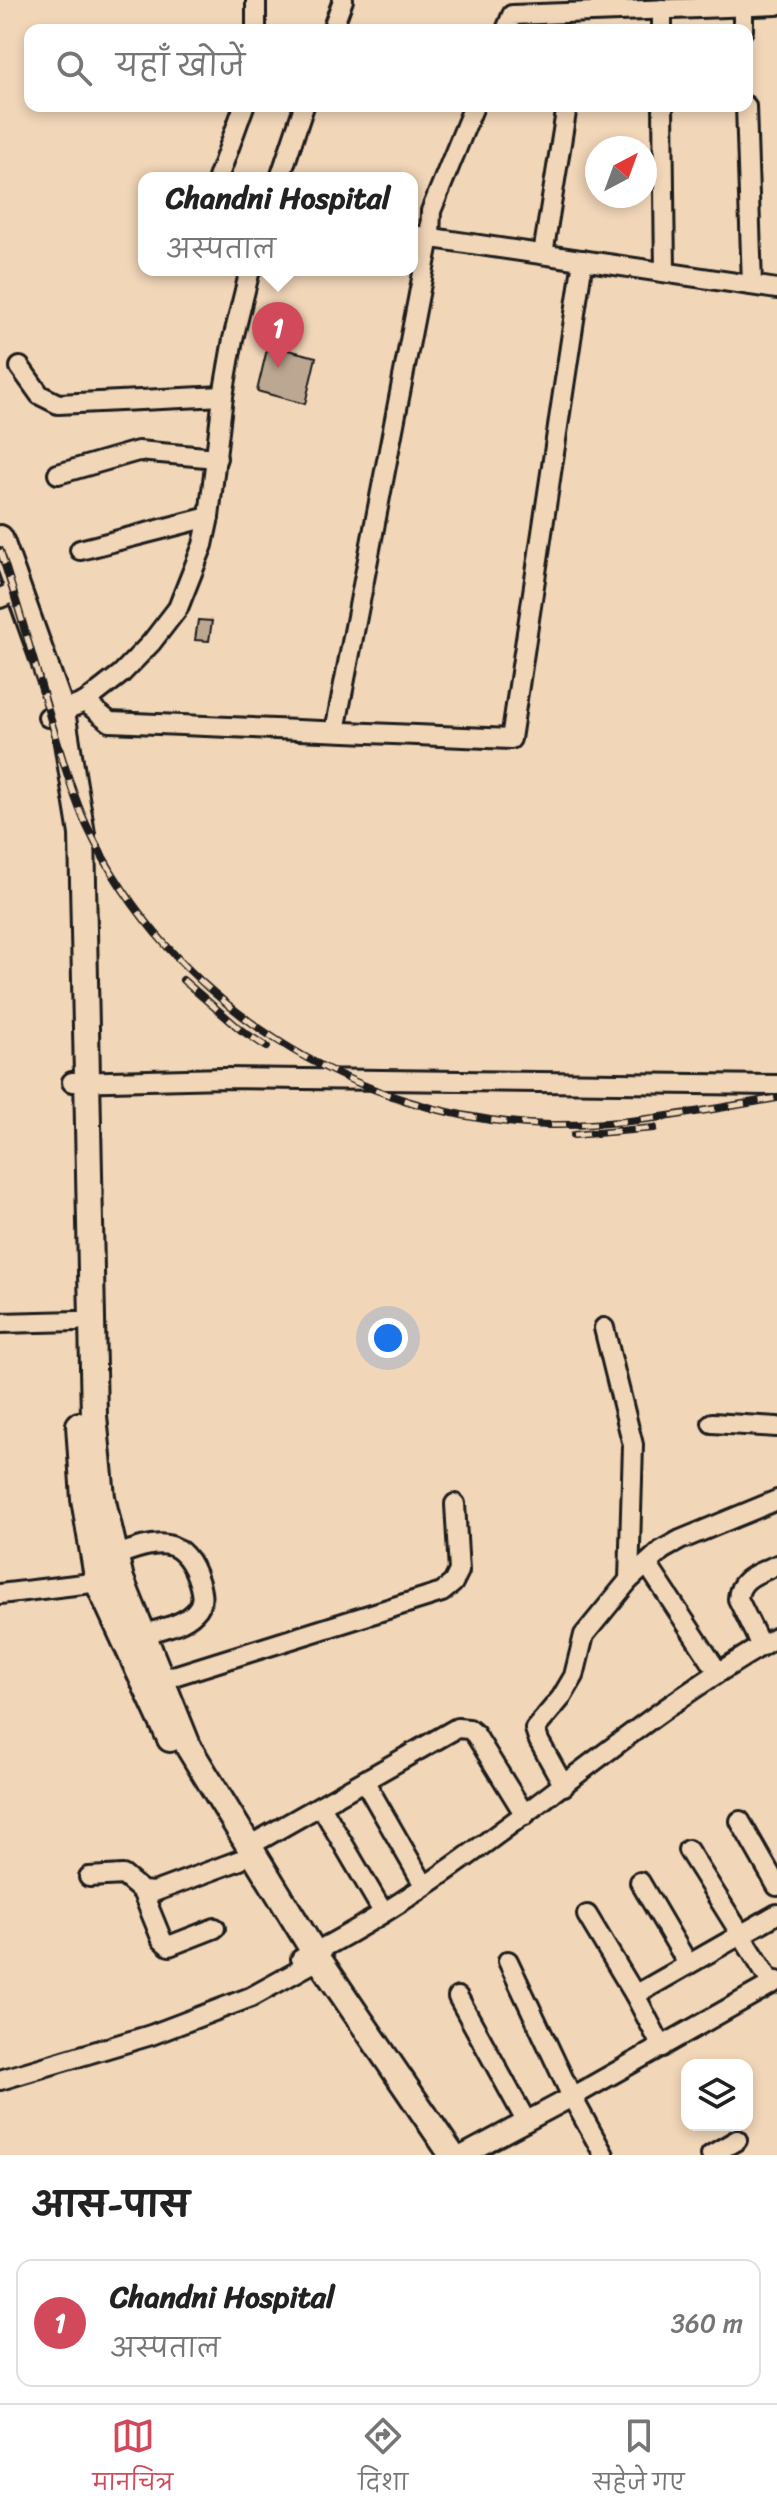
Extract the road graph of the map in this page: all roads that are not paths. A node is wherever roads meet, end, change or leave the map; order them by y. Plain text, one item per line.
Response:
1 (256, 0) edge
2 (343, 0) edge
3 (717, 3) edge
4 (777, 5) edge
5 (743, 6) junction
6 (662, 9) junction
7 (580, 21) edge
8 (256, 24) edge
9 (334, 24) edge
10 (508, 24) edge
11 (662, 24) edge
12 (743, 24) edge
13 (242, 112) edge
14 (302, 112) edge
15 (472, 112) edge
16 (566, 112) edge
17 (663, 112) edge
18 (746, 112) edge
19 (220, 172) edge
20 (282, 172) edge
21 (421, 236) edge
22 (543, 254) junction
23 (583, 260) junction
24 (665, 272) junction
25 (249, 276) edge
26 (414, 276) edge
27 (752, 285) junction
28 (777, 289) edge
29 (20, 367) dead end
30 (223, 396) junction
31 (217, 458) junction
32 (58, 474) dead end
33 (209, 517) junction
34 (0, 538) edge
35 (80, 550) dead end
36 (2, 590) edge
37 (85, 702) junction
38 (55, 714) junction
39 (335, 731) junction
40 (79, 1082) junction
41 (777, 1085) edge
42 (84, 1289) junction
43 (77, 1321) junction
44 (0, 1323) edge
45 (604, 1328) dead end
46 (712, 1423) dead end
47 (777, 1427) edge
48 (777, 1500) edge
49 (455, 1504) dead end
50 (647, 1564) junction
51 (777, 1565) edge
52 (111, 1572) junction
53 (629, 1580) junction
54 (0, 1594) edge
55 (144, 1634) junction
56 (769, 1642) edge
57 (718, 1672) junction
58 (153, 1682) junction
59 (365, 1782) junction
60 (564, 1786) junction
61 (321, 1806) junction
62 (525, 1815) junction
63 (740, 1821) dead end
64 (688, 1850) dead end
65 (245, 1853) junction
66 (89, 1877) dead end
67 (640, 1882) dead end
68 (424, 1885) junction
69 (777, 1886) edge
70 (142, 1891) junction
71 (383, 1912) junction
72 (777, 1914) edge
73 (587, 1915) dead end
74 (215, 1928) dead end
75 (739, 1935) junction
76 (310, 1959) junction
77 (508, 1961) dead end
78 (688, 1964) junction
79 (774, 1983) edge
80 (635, 1995) junction
81 (458, 1997) dead end
82 (662, 2047) junction
83 (0, 2080) edge
84 (572, 2097) junction
85 (526, 2121) junction
86 (737, 2140) dead end
87 (434, 2155) edge
88 (452, 2155) edge
89 (463, 2155) edge
90 (604, 2155) edge
91 (711, 2155) edge

1 - 8 street
2 - 9 street
3 - 5 street
3 - 6 street
4 - 5 street
5 - 12 street
6 - 7 street
6 - 11 street
7 - 10 street
13 - 19 street
14 - 20 street
15 - 21 street
16 - 22 street
17 - 24 street
18 - 27 street
21 - 22 street
22 - 23 street
23 - 24 street
23 - 39 street
24 - 27 street
25 - 30 street
26 - 39 street
27 - 28 street
29 - 30 street
30 - 31 street
31 - 32 street
31 - 33 street
33 - 35 street
33 - 37 street
34 - 38 main road
36 - 38 main road
37 - 38 street
37 - 39 street
38 - 40 main road
40 - 41 street
40 - 42 main road
42 - 43 main road
42 - 52 main road
43 - 44 street
43 - 52 main road
45 - 53 street
46 - 47 street
48 - 50 street
49 - 58 street
50 - 53 street
50 - 57 street
51 - 56 street
52 - 54 street
52 - 55 main road
52 - 55 street
52 - 58 main road
53 - 60 street
55 - 58 main road
56 - 57 street
57 - 60 street
58 - 65 main road
59 - 61 street
59 - 62 street
59 - 68 street
60 - 62 street
61 - 65 street
61 - 71 street
62 - 68 street
63 - 69 street
64 - 75 street
65 - 70 street
65 - 76 main road
66 - 70 street
67 - 78 street
68 - 71 street
70 - 74 street
71 - 76 street
72 - 75 street
73 - 80 street
75 - 78 street
75 - 79 street
76 - 83 street
76 - 87 main road
76 - 88 main road
77 - 84 street
78 - 80 street
79 - 82 street
80 - 82 street
81 - 85 street
82 - 84 street
84 - 85 street
84 - 90 street
85 - 89 street
86 - 91 street

